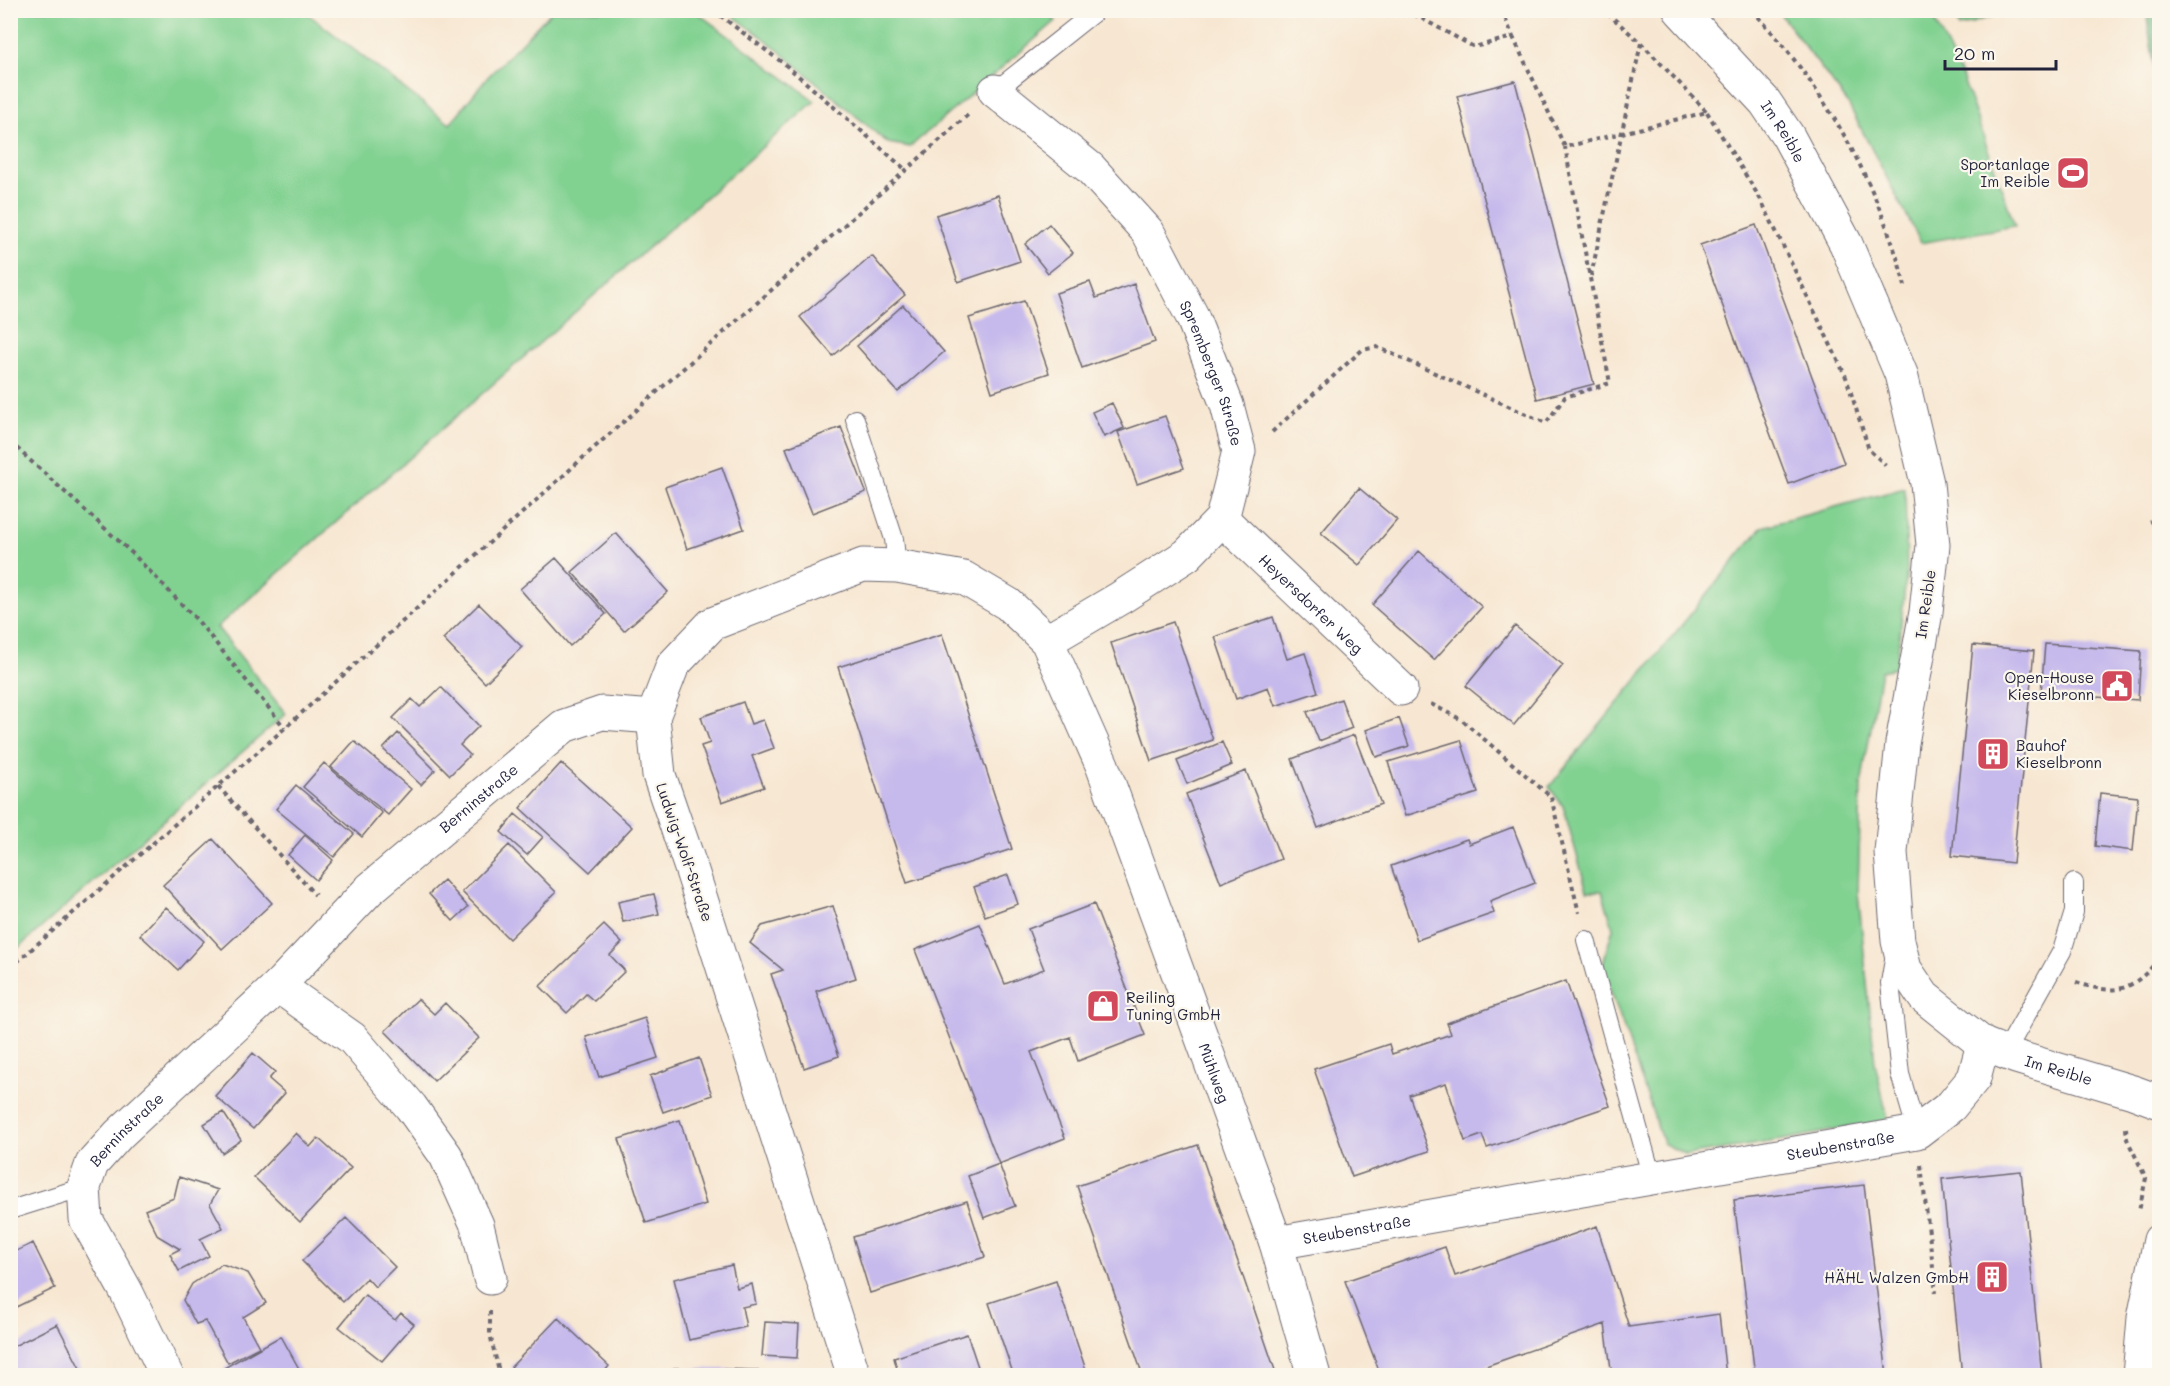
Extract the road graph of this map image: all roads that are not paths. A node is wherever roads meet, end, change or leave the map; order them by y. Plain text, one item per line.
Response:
1 (1097, 10) edge
2 (1680, 10) edge
3 (994, 91) joint
4 (855, 418) dead end
5 (1222, 519) junction
6 (897, 566) junction
7 (1047, 641) junction
8 (1401, 689) road end
9 (653, 717) junction
10 (2074, 883) dead end
11 (1586, 940) road end
12 (1898, 941) junction
13 (278, 986) junction
14 (1994, 1048) junction
15 (2160, 1102) edge
16 (1917, 1132) junction
17 (1652, 1178) junction
18 (84, 1187) junction
19 (10, 1210) edge
20 (2160, 1240) edge
21 (1276, 1243) junction
22 (490, 1278) road end
23 (167, 1376) edge
24 (854, 1376) edge
25 (1314, 1376) edge
26 (2139, 1376) edge

1 - 3 lane
2 - 12 street, Im Reible
3 - 5 street, Spremberger Straße
4 - 6 lane
5 - 7 street
5 - 8 street, Heyersdorfer Weg
6 - 7 street, Ludwig-Wolf-Straße
6 - 9 street, Ludwig-Wolf-Straße
7 - 21 street, Mühlweg
9 - 13 street, Berninstraße
9 - 24 street, Ludwig-Wolf-Straße
10 - 14 lane
11 - 17 lane
12 - 14 street, Im Reible
12 - 16 lane
13 - 18 street, Berninstraße
13 - 22 street
14 - 15 street, Im Reible
14 - 16 street, Steubenstraße
16 - 17 street, Steubenstraße
17 - 21 street, Steubenstraße
18 - 19 lane
18 - 23 street, Berninstraße
20 - 26 street
21 - 25 street, Mühlweg

